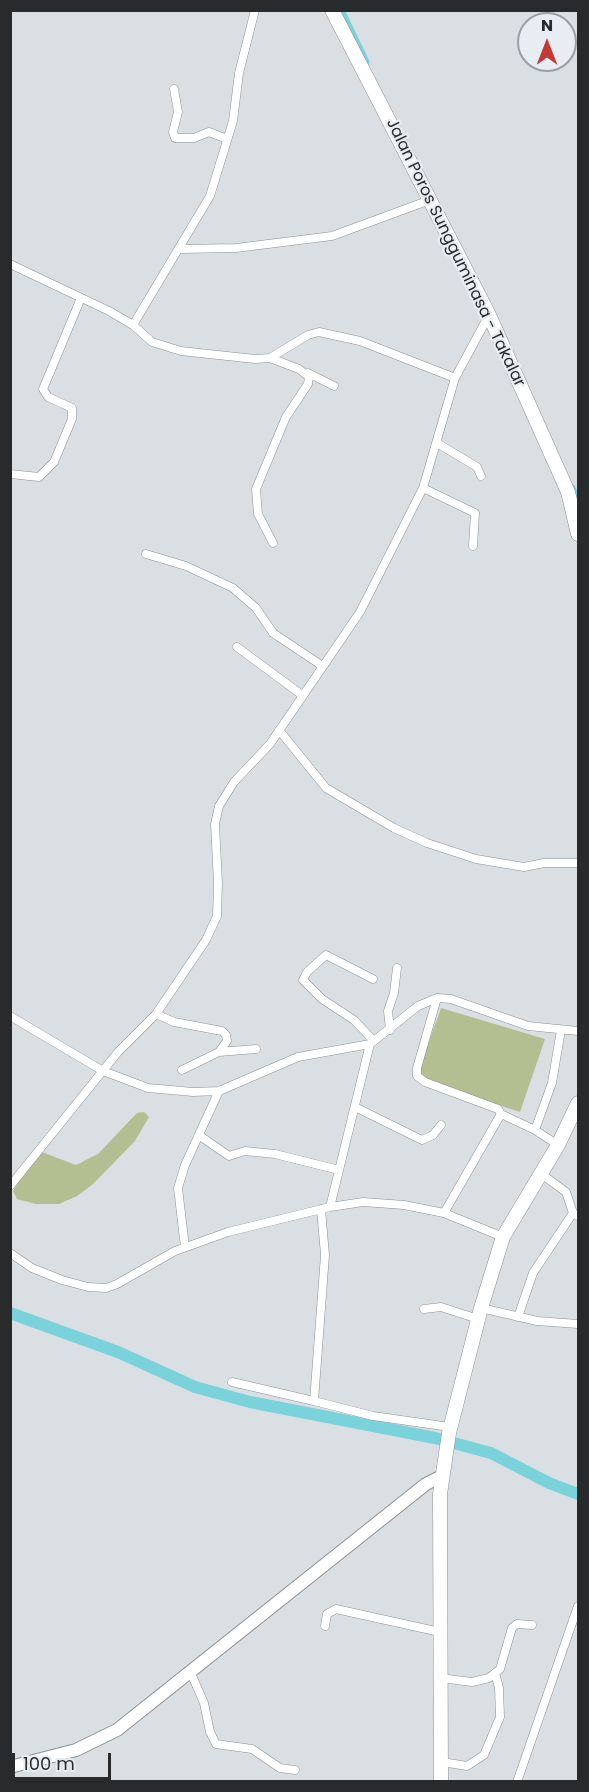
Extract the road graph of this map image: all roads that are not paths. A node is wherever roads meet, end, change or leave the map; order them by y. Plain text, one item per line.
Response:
1 (255, 10) edge
2 (332, 10) edge
3 (174, 89) dead end
4 (227, 139) junction
5 (430, 200) junction
6 (180, 249) junction
7 (10, 264) edge
8 (81, 298) junction
9 (489, 315) junction
10 (133, 325) junction
11 (270, 358) junction
12 (308, 373) junction
13 (455, 378) junction
14 (334, 386) dead end
15 (437, 444) junction
16 (10, 474) edge
17 (481, 476) dead end
18 (423, 488) junction
19 (577, 513) edge
20 (579, 534) edge
21 (273, 543) dead end
22 (473, 546) dead end
23 (146, 554) dead end
24 (237, 647) dead end
25 (321, 665) junction
26 (302, 696) junction
27 (279, 730) junction
28 (579, 863) edge
29 (397, 968) dead end
30 (373, 979) dead end
31 (437, 998) junction
32 (156, 1014) junction
33 (10, 1016) edge
34 (390, 1030) junction
35 (561, 1030) junction
36 (579, 1031) edge
37 (372, 1042) junction
38 (256, 1049) dead end
39 (219, 1052) junction
40 (182, 1070) dead end
41 (103, 1071) junction
42 (219, 1091) junction
43 (579, 1103) edge
44 (355, 1107) junction
45 (501, 1114) junction
46 (441, 1125) dead end
47 (535, 1130) junction
48 (200, 1136) junction
49 (558, 1145) junction
50 (339, 1170) junction
51 (540, 1173) junction
52 (10, 1186) edge
53 (330, 1207) junction
54 (321, 1209) junction
55 (444, 1213) junction
56 (576, 1214) edge
57 (503, 1238) junction
58 (184, 1247) junction
59 (10, 1253) edge
60 (424, 1309) dead end
61 (479, 1314) junction
62 (518, 1317) junction
63 (579, 1324) edge
64 (232, 1382) dead end
65 (314, 1401) junction
66 (449, 1435) junction
67 (442, 1476) junction
68 (579, 1606) edge
69 (532, 1624) dead end
70 (324, 1626) dead end
71 (440, 1632) junction
72 (190, 1671) junction
73 (495, 1673) junction
74 (440, 1678) junction
75 (442, 1762) junction
76 (10, 1767) edge
77 (295, 1770) dead end
78 (441, 1782) edge
79 (517, 1782) edge

1 - 4 street
2 - 5 highway, Jalan Poros Sungguminasa - Takalar
3 - 4 street
4 - 6 street
5 - 6 street
5 - 9 highway, Jalan Poros Sungguminasa - Takalar
6 - 10 street
7 - 8 street
8 - 10 street
8 - 16 street
9 - 13 street
9 - 19 highway, Jalan Poros Sungguminasa - Takalar
10 - 11 street
11 - 12 street
11 - 13 street
12 - 14 street
12 - 21 street
13 - 15 street
15 - 17 street
15 - 18 street
18 - 22 street
18 - 25 street
19 - 20 highway, Jalan Poros Sungguminasa - Takalar
23 - 25 street
24 - 26 street
25 - 26 street
26 - 27 street
27 - 28 street
27 - 32 street
29 - 34 street
30 - 37 street
31 - 34 street
31 - 35 street
31 - 45 street
32 - 39 street
32 - 41 street
33 - 41 street
34 - 37 street
35 - 36 street
35 - 47 street
37 - 42 street
37 - 44 street
38 - 39 street
39 - 40 street
41 - 42 street
41 - 52 street
42 - 48 street
43 - 49 highway
44 - 46 street
44 - 50 street
45 - 47 street
45 - 55 street
47 - 49 street
48 - 50 street
48 - 58 street
49 - 51 highway
50 - 53 street
51 - 56 street
51 - 57 highway
53 - 54 street
53 - 55 street
54 - 58 street
54 - 65 street
55 - 57 street
56 - 62 street
57 - 61 highway
58 - 59 street
60 - 61 street
61 - 62 street
61 - 66 highway
62 - 63 street
64 - 65 street
65 - 66 street
66 - 67 highway
67 - 71 highway
67 - 72 main road
68 - 79 street
69 - 73 street
70 - 71 street
71 - 74 highway
72 - 76 main road
72 - 77 street
73 - 74 street
73 - 75 street
74 - 75 highway
75 - 78 highway

